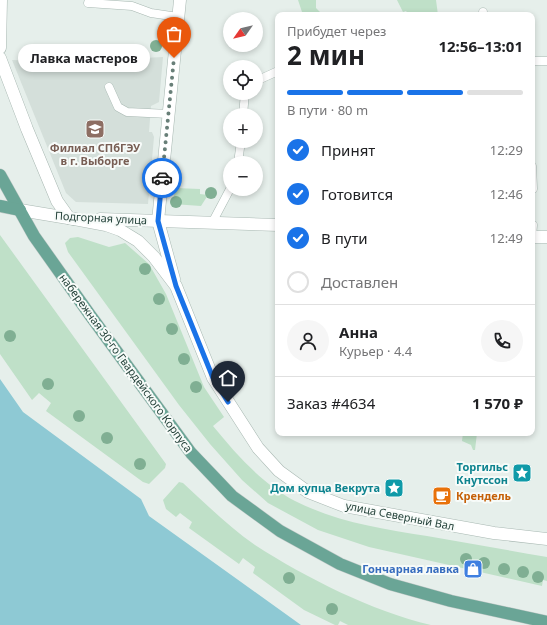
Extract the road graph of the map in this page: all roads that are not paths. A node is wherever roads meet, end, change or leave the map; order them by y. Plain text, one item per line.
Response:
1 (1, 0) edge
2 (180, 0) edge
3 (88, 3) dead end
4 (178, 16) junction
5 (0, 48) edge
6 (0, 58) edge
7 (535, 61) edge
8 (547, 62) edge
9 (275, 72) edge
10 (263, 78) edge
11 (109, 86) dead end
12 (169, 114) junction
13 (0, 175) edge
14 (226, 196) edge
15 (0, 206) edge
16 (20, 210) junction
17 (69, 218) junction
18 (158, 221) junction
19 (212, 223) junction
20 (275, 225) edge
21 (535, 234) edge
22 (547, 238) edge
23 (176, 286) junction
24 (547, 540) edge
25 (547, 622) edge

1 - 5 street
2 - 4 street
3 - 4 lane
4 - 12 street
6 - 17 street
7 - 8 lane
9 - 10 lane
11 - 12 lane
12 - 18 street
13 - 16 main road, набережная 30-го Гвардейского Корпуса
14 - 19 lane
15 - 16 main road
16 - 17 street, Подгорная улица
16 - 25 main road, набережная 30-го Гвардейского Корпуса
17 - 18 street, Подгорная улица
17 - 23 street, улица Северный Вал
18 - 19 street, Подгорная улица
18 - 23 street
19 - 20 street, Подгорная улица
21 - 22 street
23 - 24 street, улица Северный Вал

